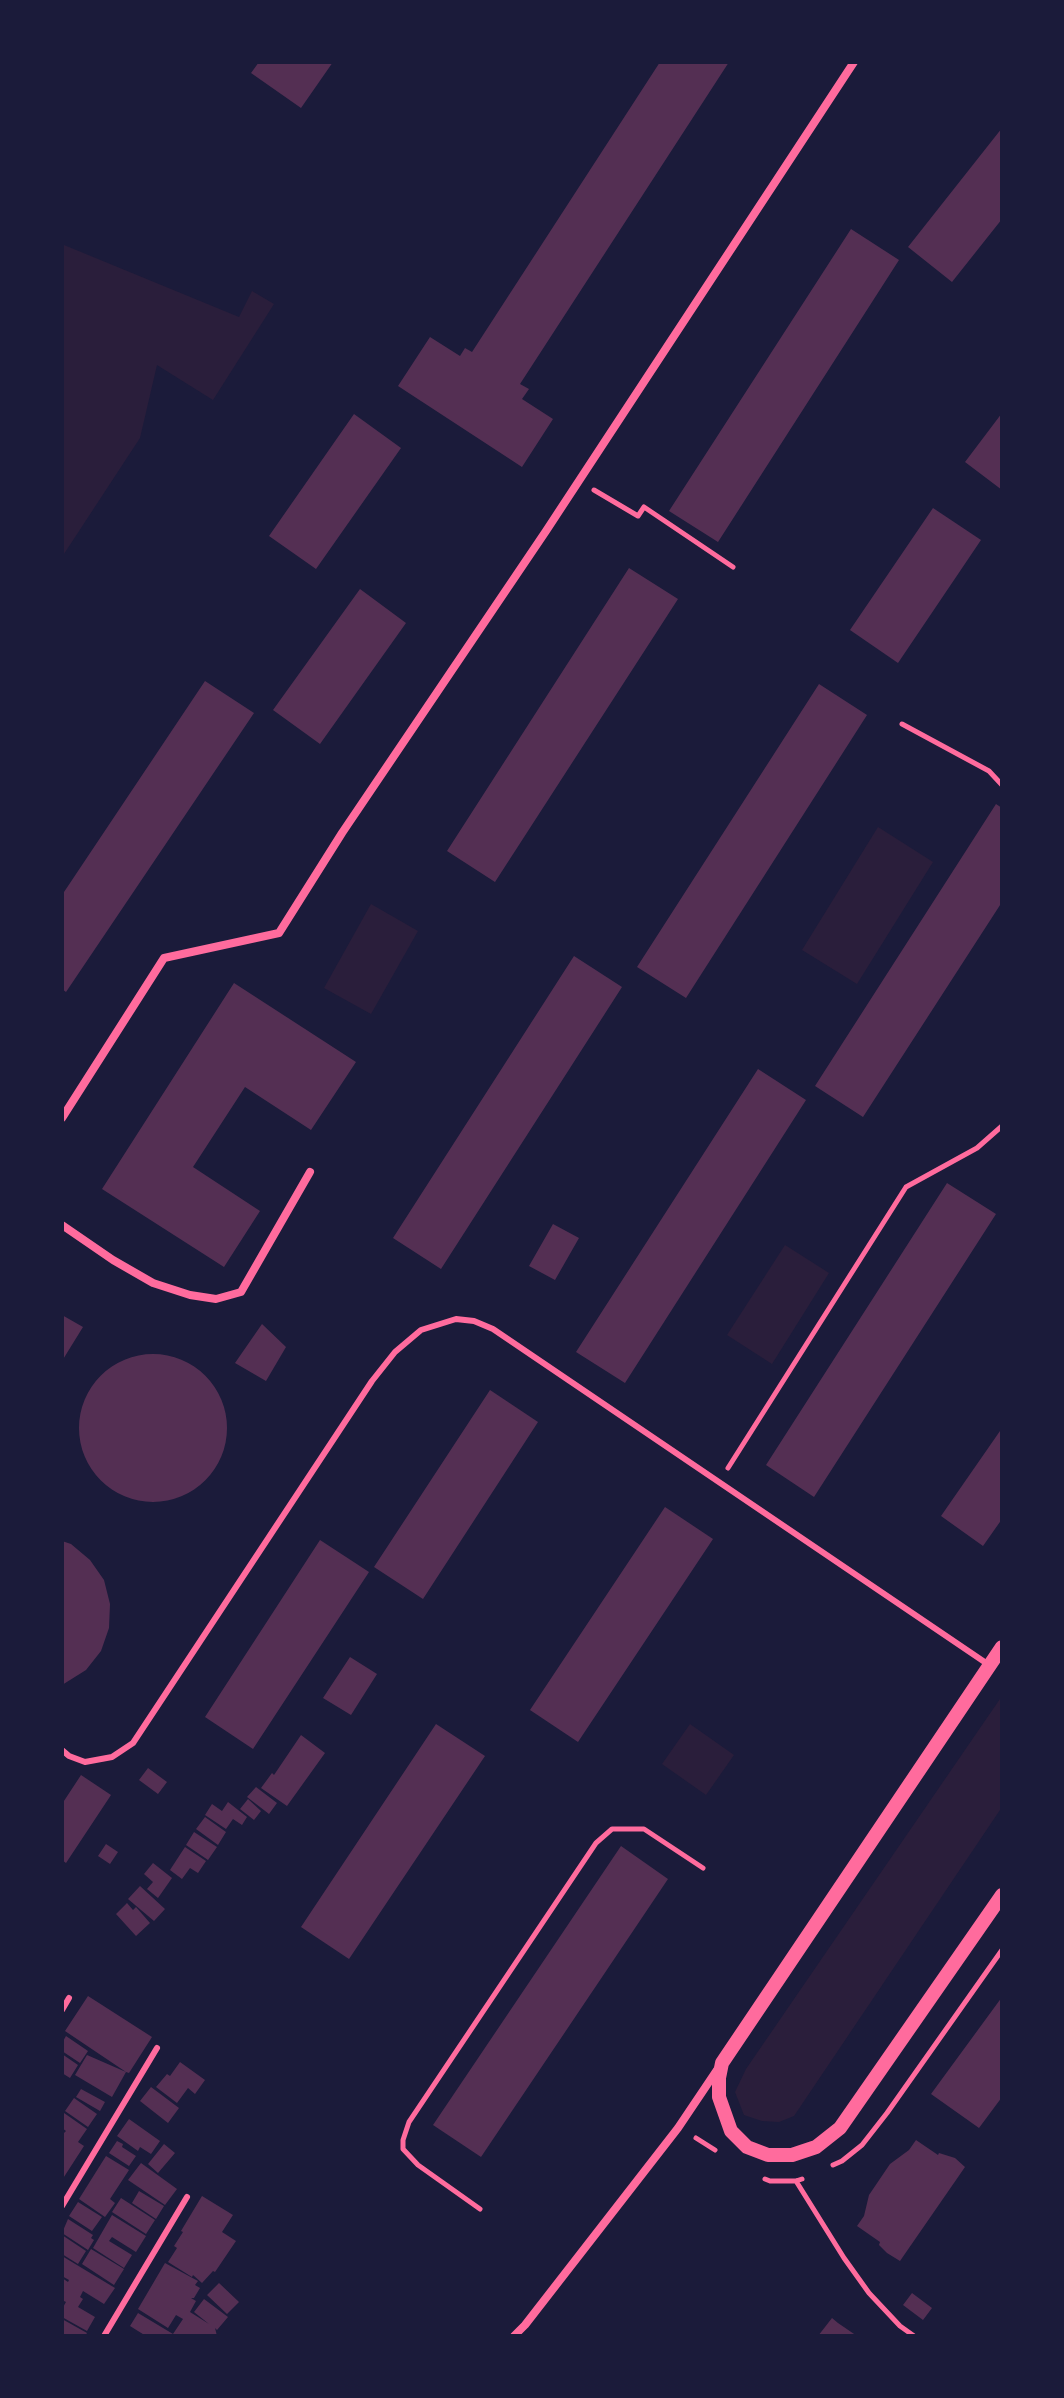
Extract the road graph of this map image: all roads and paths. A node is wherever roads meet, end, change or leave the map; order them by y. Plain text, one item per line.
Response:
1 (854, 62) edge
2 (579, 481) junction
3 (733, 567) dead end
4 (902, 724) dead end
5 (1002, 785) edge
6 (62, 1118) edge
7 (1002, 1126) edge
8 (310, 1172) dead end
9 (62, 1225) edge
10 (718, 1482) junction
11 (1002, 1647) edge
12 (989, 1665) junction
13 (62, 1750) edge
14 (703, 1868) dead end
15 (1002, 1895) edge
16 (69, 1998) dead end
17 (62, 2010) edge
18 (157, 2048) dead end
19 (722, 2063) junction
20 (796, 2181) dead end
21 (187, 2197) dead end
22 (62, 2206) edge
23 (480, 2209) dead end
24 (104, 2336) edge
25 (514, 2336) edge
26 (914, 2336) edge

1 - 2 street
2 - 3 path
2 - 6 street
4 - 5 path
7 - 10 path
8 - 9 street
10 - 12 lane
10 - 13 lane
11 - 12 street
12 - 19 street
14 - 23 path
15 - 19 street
16 - 17 lane
18 - 22 lane
19 - 25 street
20 - 26 path
21 - 24 lane

